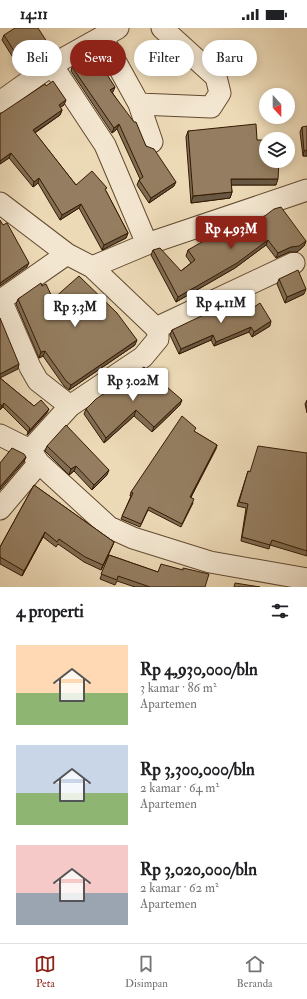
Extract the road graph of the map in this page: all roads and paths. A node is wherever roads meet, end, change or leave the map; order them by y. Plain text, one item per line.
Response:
1 (162, 28) edge
2 (110, 33) edge
3 (62, 59) edge
4 (37, 76) edge
5 (59, 76) edge
6 (0, 102) edge
7 (139, 104) junction
8 (152, 142) dead end
9 (307, 190) edge
10 (0, 203) edge
11 (147, 244) junction
12 (67, 254) junction
13 (294, 263) dead end
14 (92, 267) junction
15 (156, 328) junction
16 (70, 406) junction
17 (0, 435) edge
18 (35, 457) junction
19 (0, 509) edge
20 (307, 579) edge

1 - 7 street
2 - 3 street
2 - 7 street
4 - 6 street
5 - 11 street
7 - 8 street
9 - 11 street
10 - 12 street
11 - 14 street
12 - 14 street
12 - 16 street
13 - 15 street
14 - 15 street
15 - 16 street
16 - 18 street
17 - 18 street
18 - 19 street
18 - 20 street

